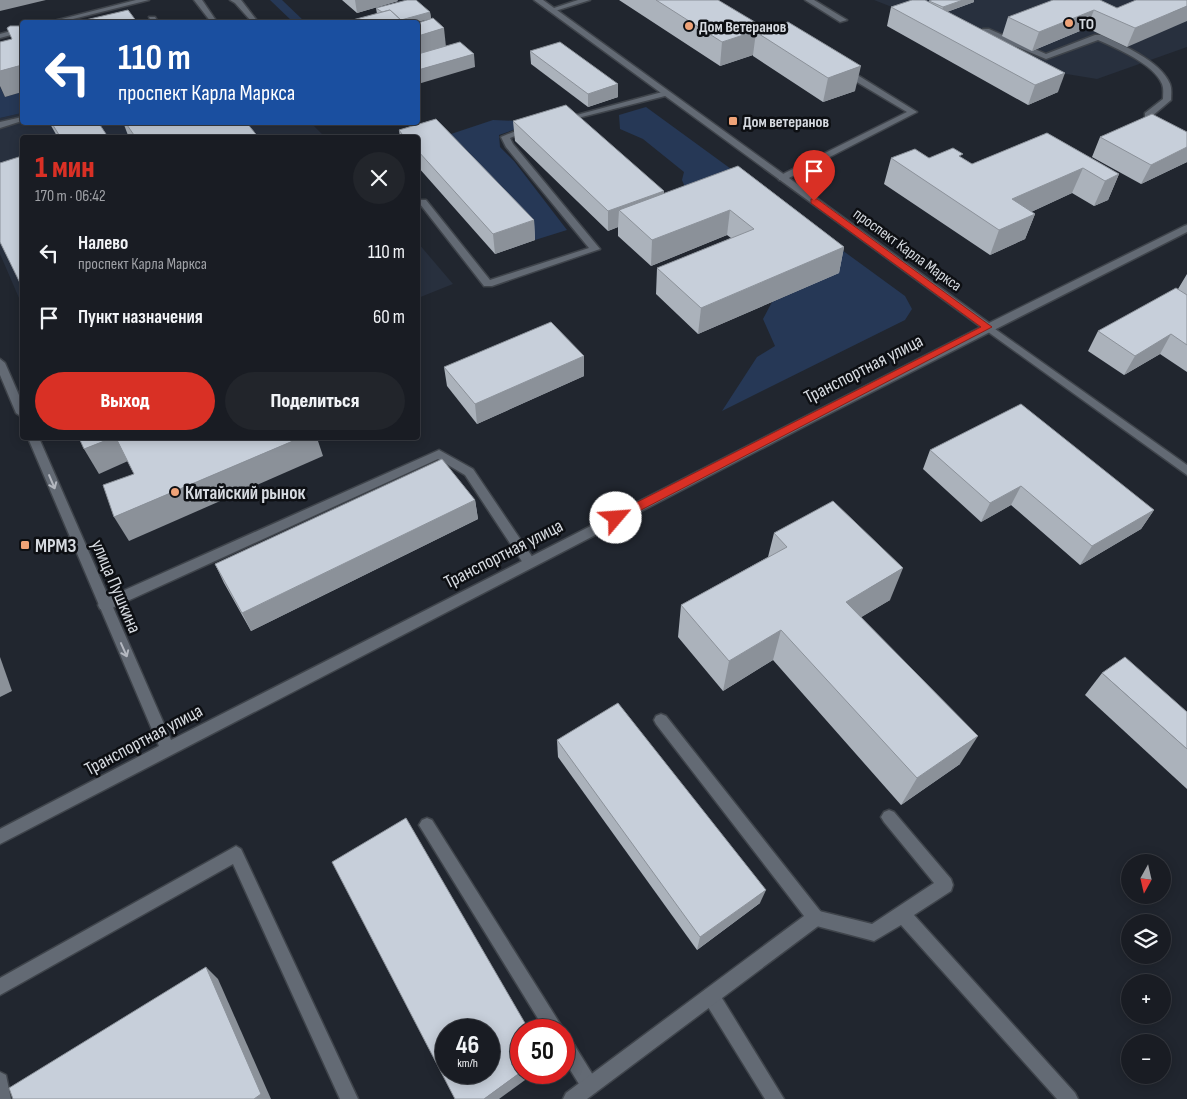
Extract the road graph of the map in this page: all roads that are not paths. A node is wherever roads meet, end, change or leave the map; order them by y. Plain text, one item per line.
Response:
1 (145, 0) edge
2 (198, 0) edge
3 (234, 0) edge
4 (538, 0) edge
5 (586, 0) edge
6 (809, 0) edge
7 (552, 10) junction
8 (62, 20) edge
9 (213, 20) edge
10 (253, 20) edge
11 (843, 20) dead end
12 (20, 31) edge
13 (986, 31) edge
14 (0, 36) edge
15 (834, 64) edge
16 (666, 93) junction
17 (1148, 115) edge
18 (20, 120) edge
19 (0, 125) edge
20 (782, 178) junction
21 (423, 202) dead end
22 (1187, 228) edge
23 (988, 327) junction
24 (0, 363) edge
25 (20, 408) edge
26 (34, 440) edge
27 (1187, 471) edge
28 (530, 562) junction
29 (105, 605) junction
30 (661, 720) dead end
31 (167, 748) junction
32 (890, 817) dead end
33 (427, 825) dead end
34 (0, 837) edge
35 (902, 914) junction
36 (815, 918) junction
37 (0, 988) edge
38 (711, 996) junction
39 (548, 1019) edge
40 (575, 1062) edge
41 (0, 1081) edge
42 (590, 1086) junction
43 (2, 1099) edge
44 (348, 1099) edge
45 (572, 1099) edge
46 (775, 1099) edge
47 (1069, 1099) edge

1 - 8 street
2 - 9 street
3 - 10 street
4 - 7 street, проспект Карла Маркса
5 - 7 street
6 - 11 street
7 - 16 street, проспект Карла Маркса
12 - 14 street
13 - 17 street
15 - 20 street
16 - 20 street, проспект Карла Маркса
16 - 21 street
18 - 19 street
20 - 23 street, проспект Карла Маркса
22 - 23 street, Транспортная улица
23 - 27 street, проспект Карла Маркса
23 - 28 street, Транспортная улица
24 - 25 street
26 -> 29 street, улица Пушкина
28 - 29 street
28 - 31 street, Транспортная улица
29 -> 31 street, улица Пушкина
30 - 36 street
31 - 34 street, Транспортная улица
32 - 35 street
33 - 39 street
35 - 36 street
35 - 47 street
36 - 38 street
37 - 44 street
38 - 42 street
38 - 46 street
40 - 42 street
41 - 43 street
42 - 45 street

